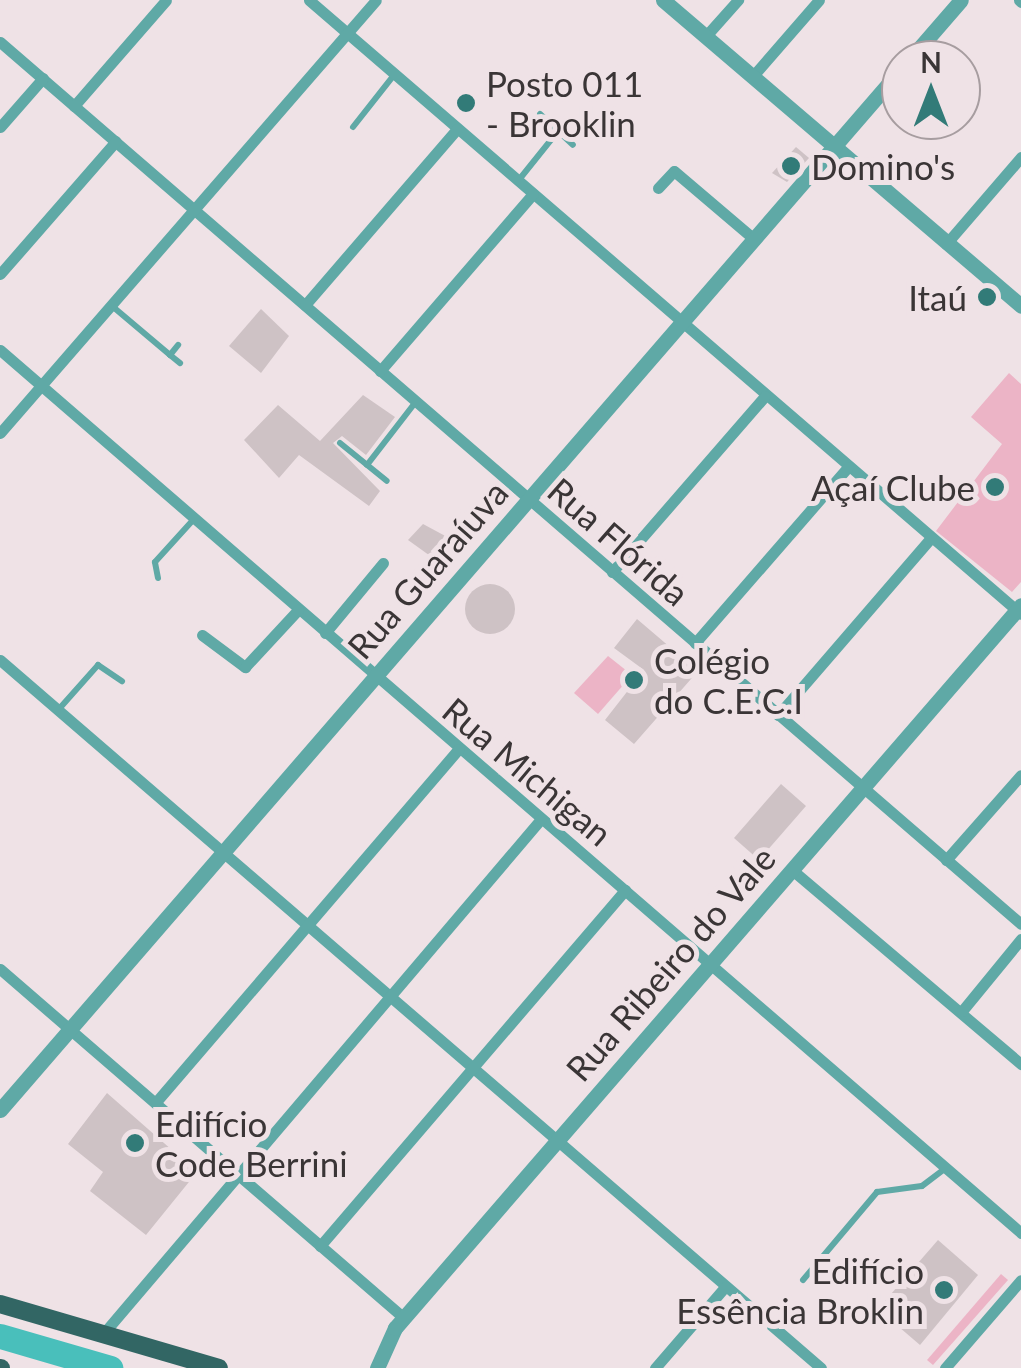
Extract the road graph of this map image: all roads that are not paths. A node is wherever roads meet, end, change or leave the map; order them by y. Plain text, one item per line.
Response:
1 (166, 0) edge
2 (309, 0) edge
3 (376, 0) edge
4 (663, 0) edge
5 (738, 0) edge
6 (819, 0) edge
7 (962, 0) edge
8 (347, 32) junction
9 (706, 37) junction
10 (927, 40) edge
11 (0, 42) edge
12 (394, 74) junction
13 (752, 77) junction
14 (42, 78) junction
15 (881, 92) edge
16 (74, 106) junction
17 (540, 114) dead end
18 (0, 127) edge
19 (354, 127) dead end
20 (457, 128) junction
21 (558, 131) junction
22 (116, 142) junction
23 (573, 145) dead end
24 (833, 147) junction
25 (1021, 157) edge
26 (517, 182) junction
27 (658, 188) dead end
28 (533, 194) junction
29 (194, 209) junction
30 (754, 239) junction
31 (946, 244) junction
32 (0, 274) edge
33 (111, 305) junction
34 (304, 305) junction
35 (1021, 306) edge
36 (681, 322) junction
37 (178, 345) dead end
38 (0, 350) edge
39 (170, 355) junction
40 (180, 363) dead end
41 (380, 371) junction
42 (42, 386) junction
43 (765, 396) junction
44 (416, 402) junction
45 (0, 433) edge
46 (340, 443) dead end
47 (367, 465) junction
48 (848, 467) junction
49 (387, 481) dead end
50 (528, 499) junction
51 (194, 519) junction
52 (931, 538) junction
53 (383, 563) dead end
54 (612, 572) junction
55 (158, 578) dead end
56 (298, 610) junction
57 (1020, 610) edge
58 (325, 633) junction
59 (202, 635) dead end
60 (695, 643) junction
61 (0, 660) edge
62 (374, 676) junction
63 (122, 681) dead end
64 (58, 710) junction
65 (778, 715) junction
66 (458, 749) junction
67 (1021, 774) edge
68 (863, 788) junction
69 (541, 819) junction
70 (223, 853) junction
71 (946, 860) junction
72 (791, 869) junction
73 (625, 890) junction
74 (1021, 924) edge
75 (307, 925) junction
76 (1021, 939) edge
77 (711, 964) junction
78 (0, 969) edge
79 (390, 996) junction
80 (962, 1011) junction
81 (70, 1029) junction
82 (1021, 1064) edge
83 (474, 1068) junction
84 (156, 1102) junction
85 (0, 1110) edge
86 (557, 1141) junction
87 (946, 1168) junction
88 (237, 1174) junction
89 (1021, 1233) edge
90 (320, 1246) junction
91 (803, 1280) dead end
92 (1021, 1280) edge
93 (724, 1286) junction
94 (0, 1304) edge
95 (404, 1318) junction
96 (104, 1334) junction
97 (219, 1368) edge
98 (376, 1368) edge
99 (654, 1368) edge
100 (821, 1368) edge
101 (945, 1368) edge

1 - 16 street
2 - 8 street
3 - 8 street
4 - 9 street
5 - 9 street
6 - 13 street
7 - 10 street
8 - 12 street
8 - 29 street
9 - 13 street
11 - 14 street, Rua Flórida
12 - 19 lane
12 - 20 street
13 - 24 street
14 - 16 street, Rua Flórida
14 - 18 street
15 - 24 street, Rua Guaraíuva
16 - 22 street, Rua Flórida
17 - 21 lane
20 - 26 street
20 - 34 street
21 - 23 lane
21 - 26 lane
22 - 29 street, Rua Flórida
22 - 32 street
24 - 30 street, Rua Guaraíuva
24 - 31 street
25 - 31 street
26 - 28 street
27 - 30 street
28 - 36 street
28 - 41 street
29 - 33 street
29 - 34 street, Rua Flórida
30 - 36 street, Rua Guaraíuva
31 - 35 street
33 - 39 lane
33 - 42 street
34 - 41 street, Rua Flórida
36 - 43 street
36 - 50 street, Rua Guaraíuva
37 - 39 lane
38 - 42 street, Rua Michigan
39 - 40 lane
41 - 44 street, Rua Flórida
42 - 45 street
42 - 51 street, Rua Michigan
43 - 48 street
43 - 54 street
44 - 47 lane
44 - 50 street, Rua Flórida
46 - 47 lane
47 - 49 lane
48 - 52 street
48 - 60 street
50 - 54 street, Rua Flórida
50 - 62 street, Rua Guaraíuva
51 - 55 lane
51 - 56 street, Rua Michigan
52 - 57 street
52 - 65 street
53 - 58 street
54 - 60 street, Rua Flórida
56 - 58 street, Rua Michigan
56 - 59 street
57 - 68 street, Rua Ribeiro do Vale
58 - 62 street, Rua Michigan
60 - 65 street, Rua Flórida
61 - 64 street
62 - 66 street, Rua Michigan
62 - 70 street, Rua Guaraíuva
63 - 64 lane
64 - 70 street
65 - 68 street, Rua Flórida
66 - 69 street, Rua Michigan
66 - 75 street
67 - 71 street
68 - 71 street, Rua Flórida
68 - 72 street, Rua Ribeiro do Vale
69 - 73 street, Rua Michigan
69 - 79 street
70 - 75 street
70 - 81 street, Rua Guaraíuva
71 - 74 street, Rua Flórida
72 - 77 street, Rua Ribeiro do Vale
72 - 80 street
73 - 77 street, Rua Michigan
73 - 83 street
75 - 79 street
75 - 84 street
76 - 80 street
77 - 86 street, Rua Ribeiro do Vale
77 - 87 street, Rua Michigan
78 - 81 street
79 - 83 street
79 - 88 street
80 - 82 street
81 - 84 street
81 - 85 street, Rua Guaraíuva
83 - 86 street
83 - 90 street
84 - 88 street
86 - 93 street
86 - 95 street, Rua Ribeiro do Vale
87 - 89 street, Rua Michigan
87 - 91 lane
88 - 90 street
88 - 96 street
90 - 95 street
92 - 101 street
93 - 99 street
93 - 100 street
94 - 96 main road
95 - 98 street, Rua Ribeiro do Vale
96 - 97 main road

